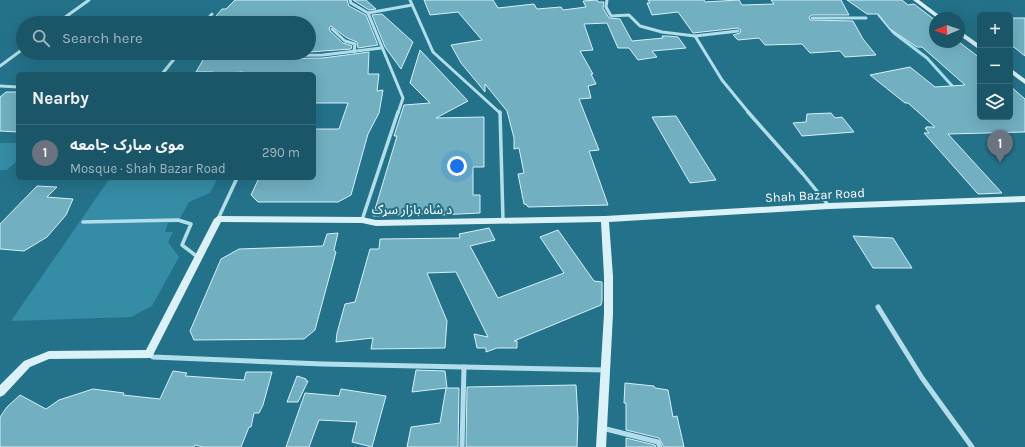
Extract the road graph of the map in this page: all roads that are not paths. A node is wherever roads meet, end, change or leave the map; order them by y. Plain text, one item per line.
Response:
1 (89, 0) edge
2 (350, 0) edge
3 (410, 0) edge
4 (607, 0) edge
5 (916, 0) edge
6 (412, 5) junction
7 (368, 12) junction
8 (932, 12) edge
9 (67, 16) edge
10 (812, 18) dead end
11 (866, 18) dead end
12 (332, 29) dead end
13 (738, 32) dead end
14 (695, 36) junction
15 (965, 37) edge
16 (977, 46) edge
17 (381, 48) junction
18 (354, 52) junction
19 (16, 54) edge
20 (316, 55) edge
21 (173, 60) edge
22 (0, 66) edge
23 (164, 72) edge
24 (1013, 72) edge
25 (1025, 82) edge
26 (0, 86) edge
27 (16, 87) edge
28 (236, 180) edge
29 (1025, 199) edge
30 (829, 206) junction
31 (218, 219) junction
32 (605, 219) junction
33 (362, 220) junction
34 (503, 220) junction
35 (83, 222) dead end
36 (195, 255) dead end
37 (878, 307) dead end
38 (149, 354) junction
39 (464, 367) junction
40 (607, 370) junction
41 (0, 392) edge
42 (602, 428) junction
43 (462, 447) edge
44 (602, 447) edge
45 (660, 447) edge
46 (972, 447) edge

1 - 9 street
2 - 7 street
3 - 6 street
4 - 14 street
5 - 8 main road
6 - 7 street
6 - 34 street
7 - 17 street
10 - 11 street
12 - 18 street
13 - 14 street
14 - 30 street
15 - 16 main road
17 - 18 street
17 - 33 street
18 - 20 street
19 - 22 street
21 - 23 street
24 - 25 main road
26 - 27 street
28 - 31 street
29 - 30 main road, Shah Bazar Road
30 - 32 main road, Shah Bazar Road
31 - 33 main road, د شاه بازار سړګ
31 - 38 main road
32 - 34 main road, د شاه بازار سړګ
32 - 40 main road
33 - 34 main road, د شاه بازار سړګ
35 - 36 street
37 - 46 street
38 - 39 street
38 - 41 main road
39 - 40 street
39 - 43 street
40 - 42 main road
42 - 44 main road
42 - 45 street

